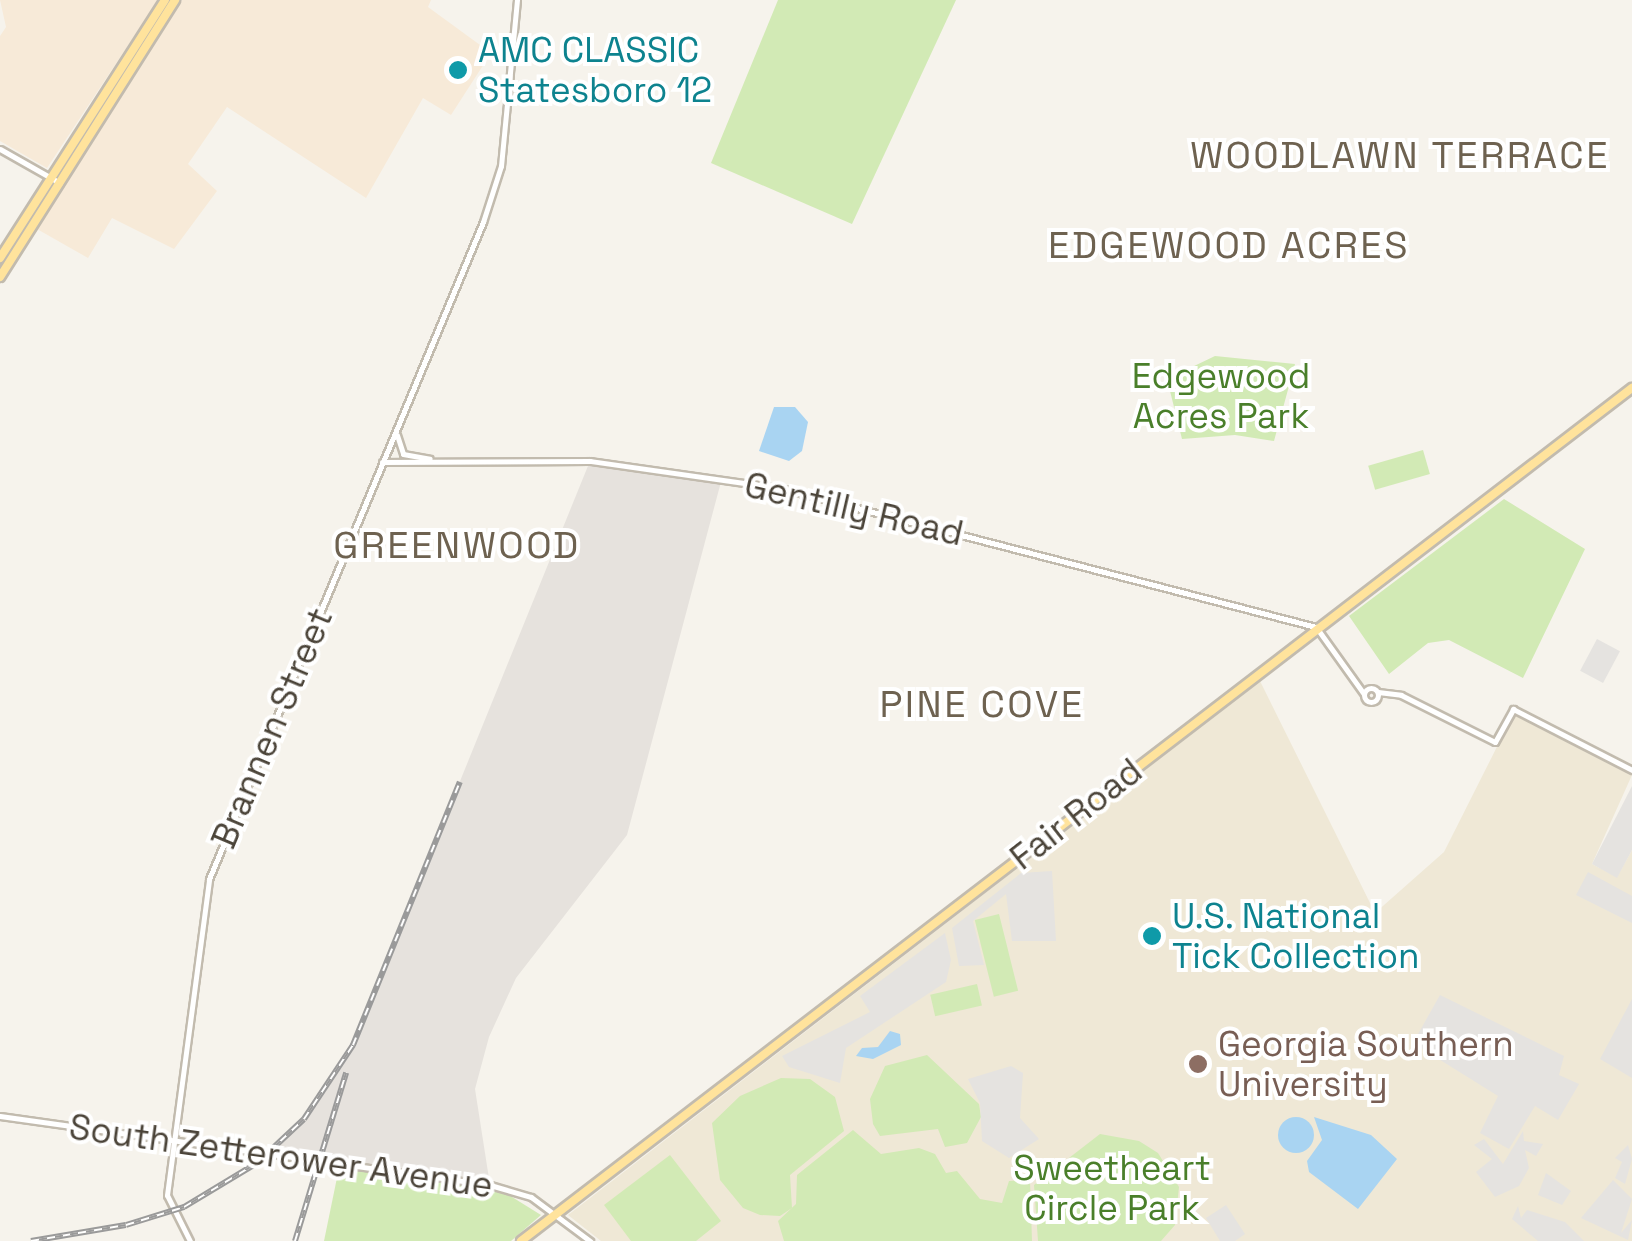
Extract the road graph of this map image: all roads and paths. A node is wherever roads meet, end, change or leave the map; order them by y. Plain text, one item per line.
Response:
1 (165, 0) edge
2 (174, 0) edge
3 (517, 0) edge
4 (0, 149) edge
5 (56, 181) junction
6 (0, 258) edge
7 (0, 277) edge
8 (1632, 388) edge
9 (400, 420) junction
10 (458, 461) junction
11 (382, 462) junction
12 (1316, 627) junction
13 (1365, 689) junction
14 (1382, 694) junction
15 (1632, 770) edge
16 (0, 1116) edge
17 (173, 1138) junction
18 (556, 1214) junction
19 (190, 1241) edge
20 (521, 1241) edge
21 (590, 1241) edge

1 - 5 main road
2 - 5 main road
3 - 9 street, Brannen Street
4 - 5 street
5 - 6 main road
5 - 7 main road
8 - 12 main road, Fair Road
9 - 10 street
9 - 11 street, Brannen Street
10 - 11 street, Gentilly Road
10 - 12 street, Gentilly Road
11 - 17 street, Brannen Street
12 - 13 street
12 - 18 main road, Fair Road
13 - 14 street
13 - 14 street
14 - 15 street
16 - 17 street, South Zetterower Avenue
17 - 18 street, South Zetterower Avenue
17 - 19 street, Brannen Street
18 - 20 main road, Fair Road
18 - 21 street, South Zetterower Avenue

